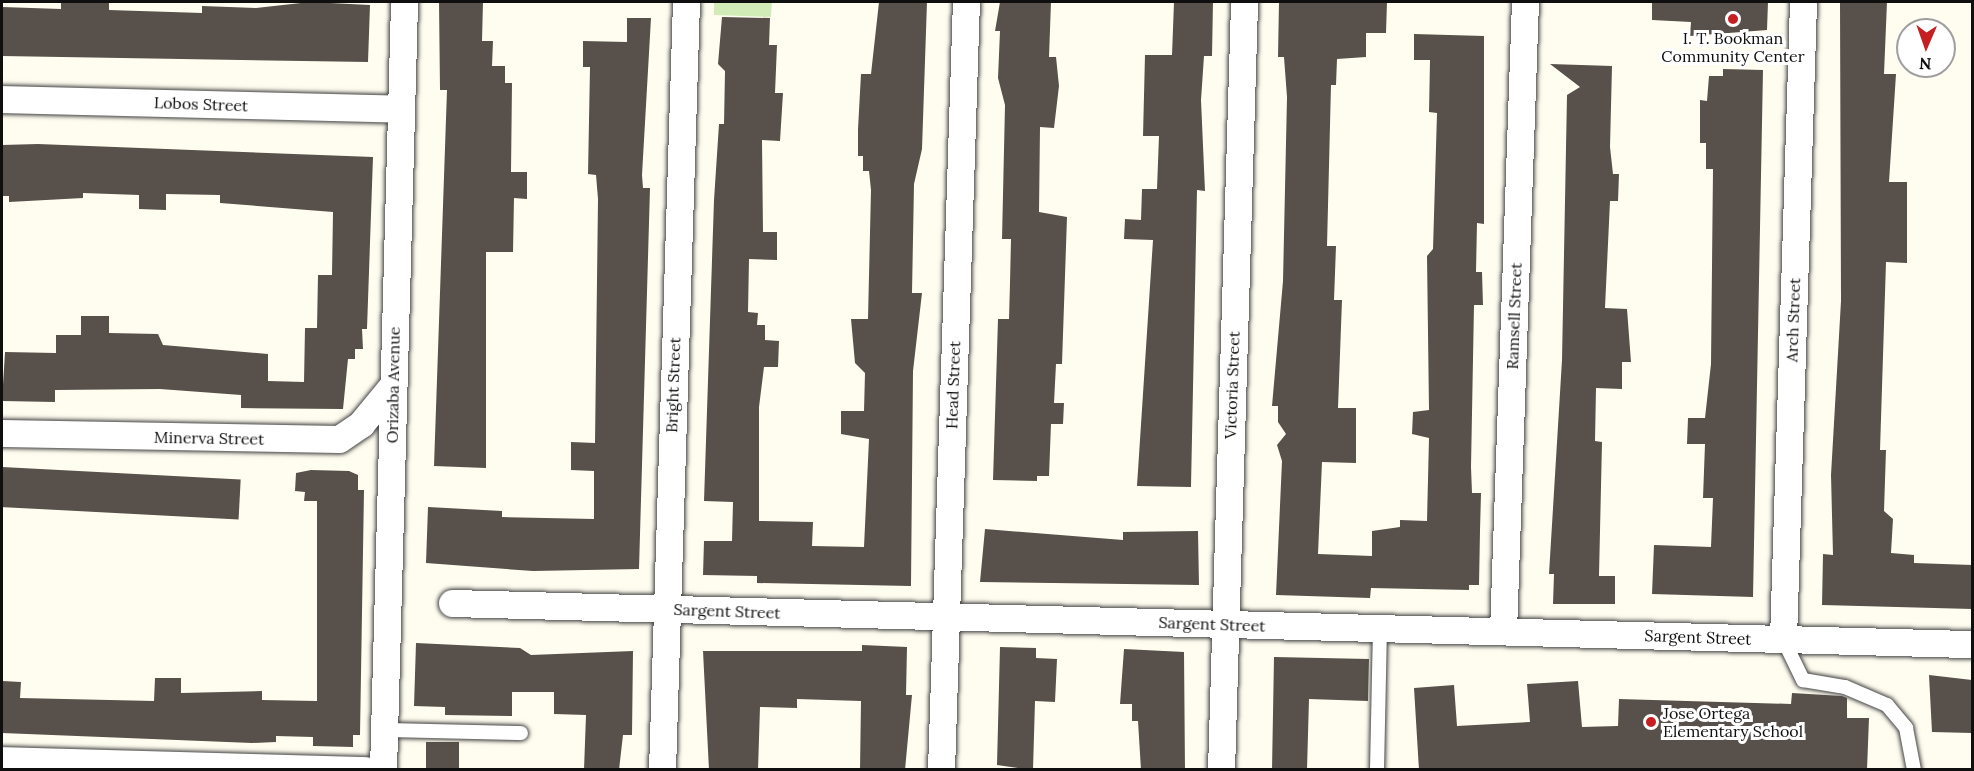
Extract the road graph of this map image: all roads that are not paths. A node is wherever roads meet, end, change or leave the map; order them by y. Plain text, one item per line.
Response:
1 (404, 2) edge
2 (686, 2) edge
3 (966, 2) edge
4 (1244, 2) edge
5 (1525, 2) edge
6 (1803, 2) edge
7 (2, 99) edge
8 (400, 109) junction
9 (393, 385) junction
10 (2, 433) edge
11 (452, 603) dead end
12 (666, 609) junction
13 (945, 617) junction
14 (1225, 624) junction
15 (1380, 628) junction
16 (1503, 631) junction
17 (1783, 639) junction
18 (1972, 644) edge
19 (384, 730) junction
20 (521, 733) dead end
21 (2, 760) edge
22 (365, 770) edge
23 (383, 770) edge
24 (662, 770) edge
25 (941, 770) edge
26 (1221, 770) edge
27 (1377, 770) edge
28 (1914, 770) edge

1 - 8 street, Orizaba Avenue
2 - 12 street, Bright Street
3 - 13 street, Head Street
4 - 14 street, Victoria Street
5 - 16 street, Ramsell Street
6 - 17 street, Arch Street
7 - 8 street, Lobos Street
8 - 9 street, Orizaba Avenue
9 - 10 street, Minerva Street
9 - 19 street, Orizaba Avenue
11 - 12 street, Sargent Street
12 - 13 street, Sargent Street
12 - 24 street, Bright Street
13 - 14 street, Sargent Street
13 - 25 street, Head Street
14 - 15 street, Sargent Street
14 - 26 street, Victoria Street
15 - 16 street, Sargent Street
15 - 27 lane
16 - 17 street, Sargent Street
17 - 18 street, Sargent Street
17 - 28 lane
19 - 20 lane
19 - 23 street, Orizaba Avenue
21 - 22 street

